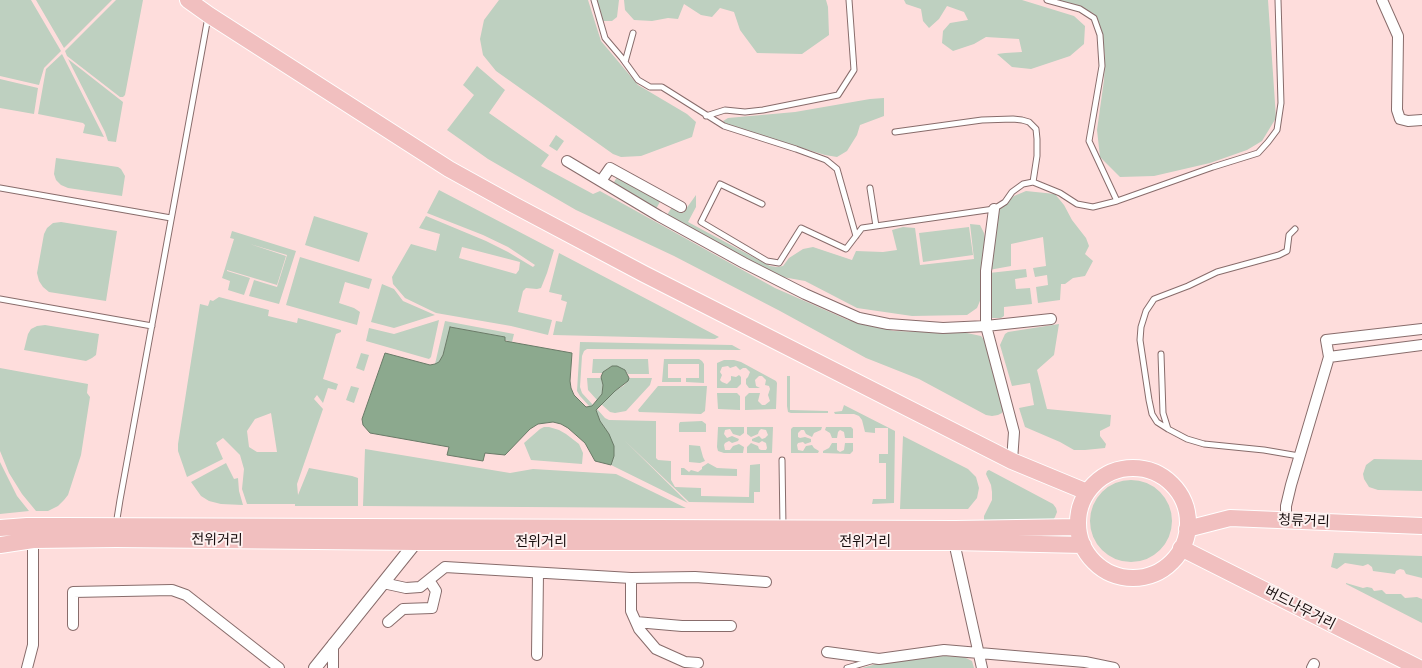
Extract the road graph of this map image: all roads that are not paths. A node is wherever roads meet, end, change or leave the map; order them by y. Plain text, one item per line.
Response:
1 (188, 0) edge
2 (594, 0) edge
3 (849, 0) edge
4 (1047, 0) edge
5 (1278, 0) edge
6 (1382, 0) edge
7 (208, 15) junction
8 (632, 33) dead end
9 (625, 62) junction
10 (706, 116) junction
11 (1422, 120) edge
12 (895, 132) dead end
13 (567, 161) dead end
14 (601, 181) junction
15 (1032, 182) junction
16 (0, 188) edge
17 (870, 188) dead end
18 (1117, 201) junction
19 (762, 204) dead end
20 (682, 207) dead end
21 (994, 209) junction
22 (171, 218) junction
23 (876, 226) junction
24 (1295, 228) dead end
25 (856, 236) junction
26 (0, 299) edge
27 (1051, 319) dead end
28 (152, 326) junction
29 (986, 326) junction
30 (1422, 329) edge
31 (1422, 345) edge
32 (1161, 354) dead end
33 (1329, 357) junction
34 (1168, 429) junction
35 (1299, 456) junction
36 (782, 460) dead end
37 (1012, 461) junction
38 (1087, 492) junction
39 (1286, 521) junction
40 (116, 526) junction
41 (1422, 526) edge
42 (1078, 527) junction
43 (0, 528) edge
44 (783, 528) junction
45 (1187, 528) junction
46 (33, 540) junction
47 (416, 542) junction
48 (954, 542) junction
49 (0, 544) edge
50 (1083, 545) junction
51 (1181, 548) junction
52 (538, 572) junction
53 (631, 578) junction
54 (429, 580) junction
55 (766, 582) dead end
56 (383, 583) junction
57 (388, 622) dead end
58 (636, 622) junction
59 (73, 625) dead end
60 (732, 626) dead end
61 (334, 644) junction
62 (827, 652) dead end
63 (980, 653) junction
64 (537, 655) dead end
65 (879, 659) junction
66 (698, 663) dead end
67 (319, 665) edge
68 (30, 667) edge
69 (279, 668) edge
70 (333, 668) edge
71 (847, 668) edge
72 (982, 668) edge
73 (1114, 668) edge
74 (1419, 668) edge

1 - 7 main road
2 - 9 lane
3 - 10 lane
4 - 18 lane
5 - 18 lane
6 - 11 street
7 - 22 lane
7 - 37 main road
8 - 9 lane
9 - 10 lane
10 - 25 lane
12 - 15 lane
13 - 14 street
14 - 20 street
14 - 29 street
15 - 18 lane
15 - 21 lane
16 - 22 lane
17 - 23 lane
19 - 25 lane
21 - 23 lane
21 - 29 street
22 - 28 lane
23 - 25 lane
24 - 34 lane
26 - 28 lane
27 - 29 street
28 - 40 lane
29 - 37 street
30 - 33 street
31 - 33 street
32 - 34 lane
33 - 35 street
34 - 35 lane
35 - 39 street
36 - 44 lane
37 - 38 main road
38 - 42 main road
38 - 45 main road
39 - 41 main road, 청류거리
39 - 45 main road, 청류거리
40 - 43 main road, 전위거리
40 - 44 main road, 전위거리
42 - 44 main road, 전위거리
42 - 50 main road
45 - 51 main road
46 - 47 main road, 전위거리
46 - 49 main road, 전위거리
46 - 68 street
47 - 48 main road, 전위거리
47 - 56 street
48 - 50 main road, 전위거리
48 - 63 street
50 - 51 main road
51 - 74 main road, 버드나무거리
52 - 53 street
52 - 54 street
52 - 64 street
53 - 55 street
53 - 58 street
54 - 56 street
54 - 57 street
56 - 61 street
58 - 60 street
58 - 66 street
59 - 69 street
61 - 67 street
61 - 70 street
62 - 65 street
63 - 65 street
63 - 72 street
63 - 73 street
65 - 71 lane

